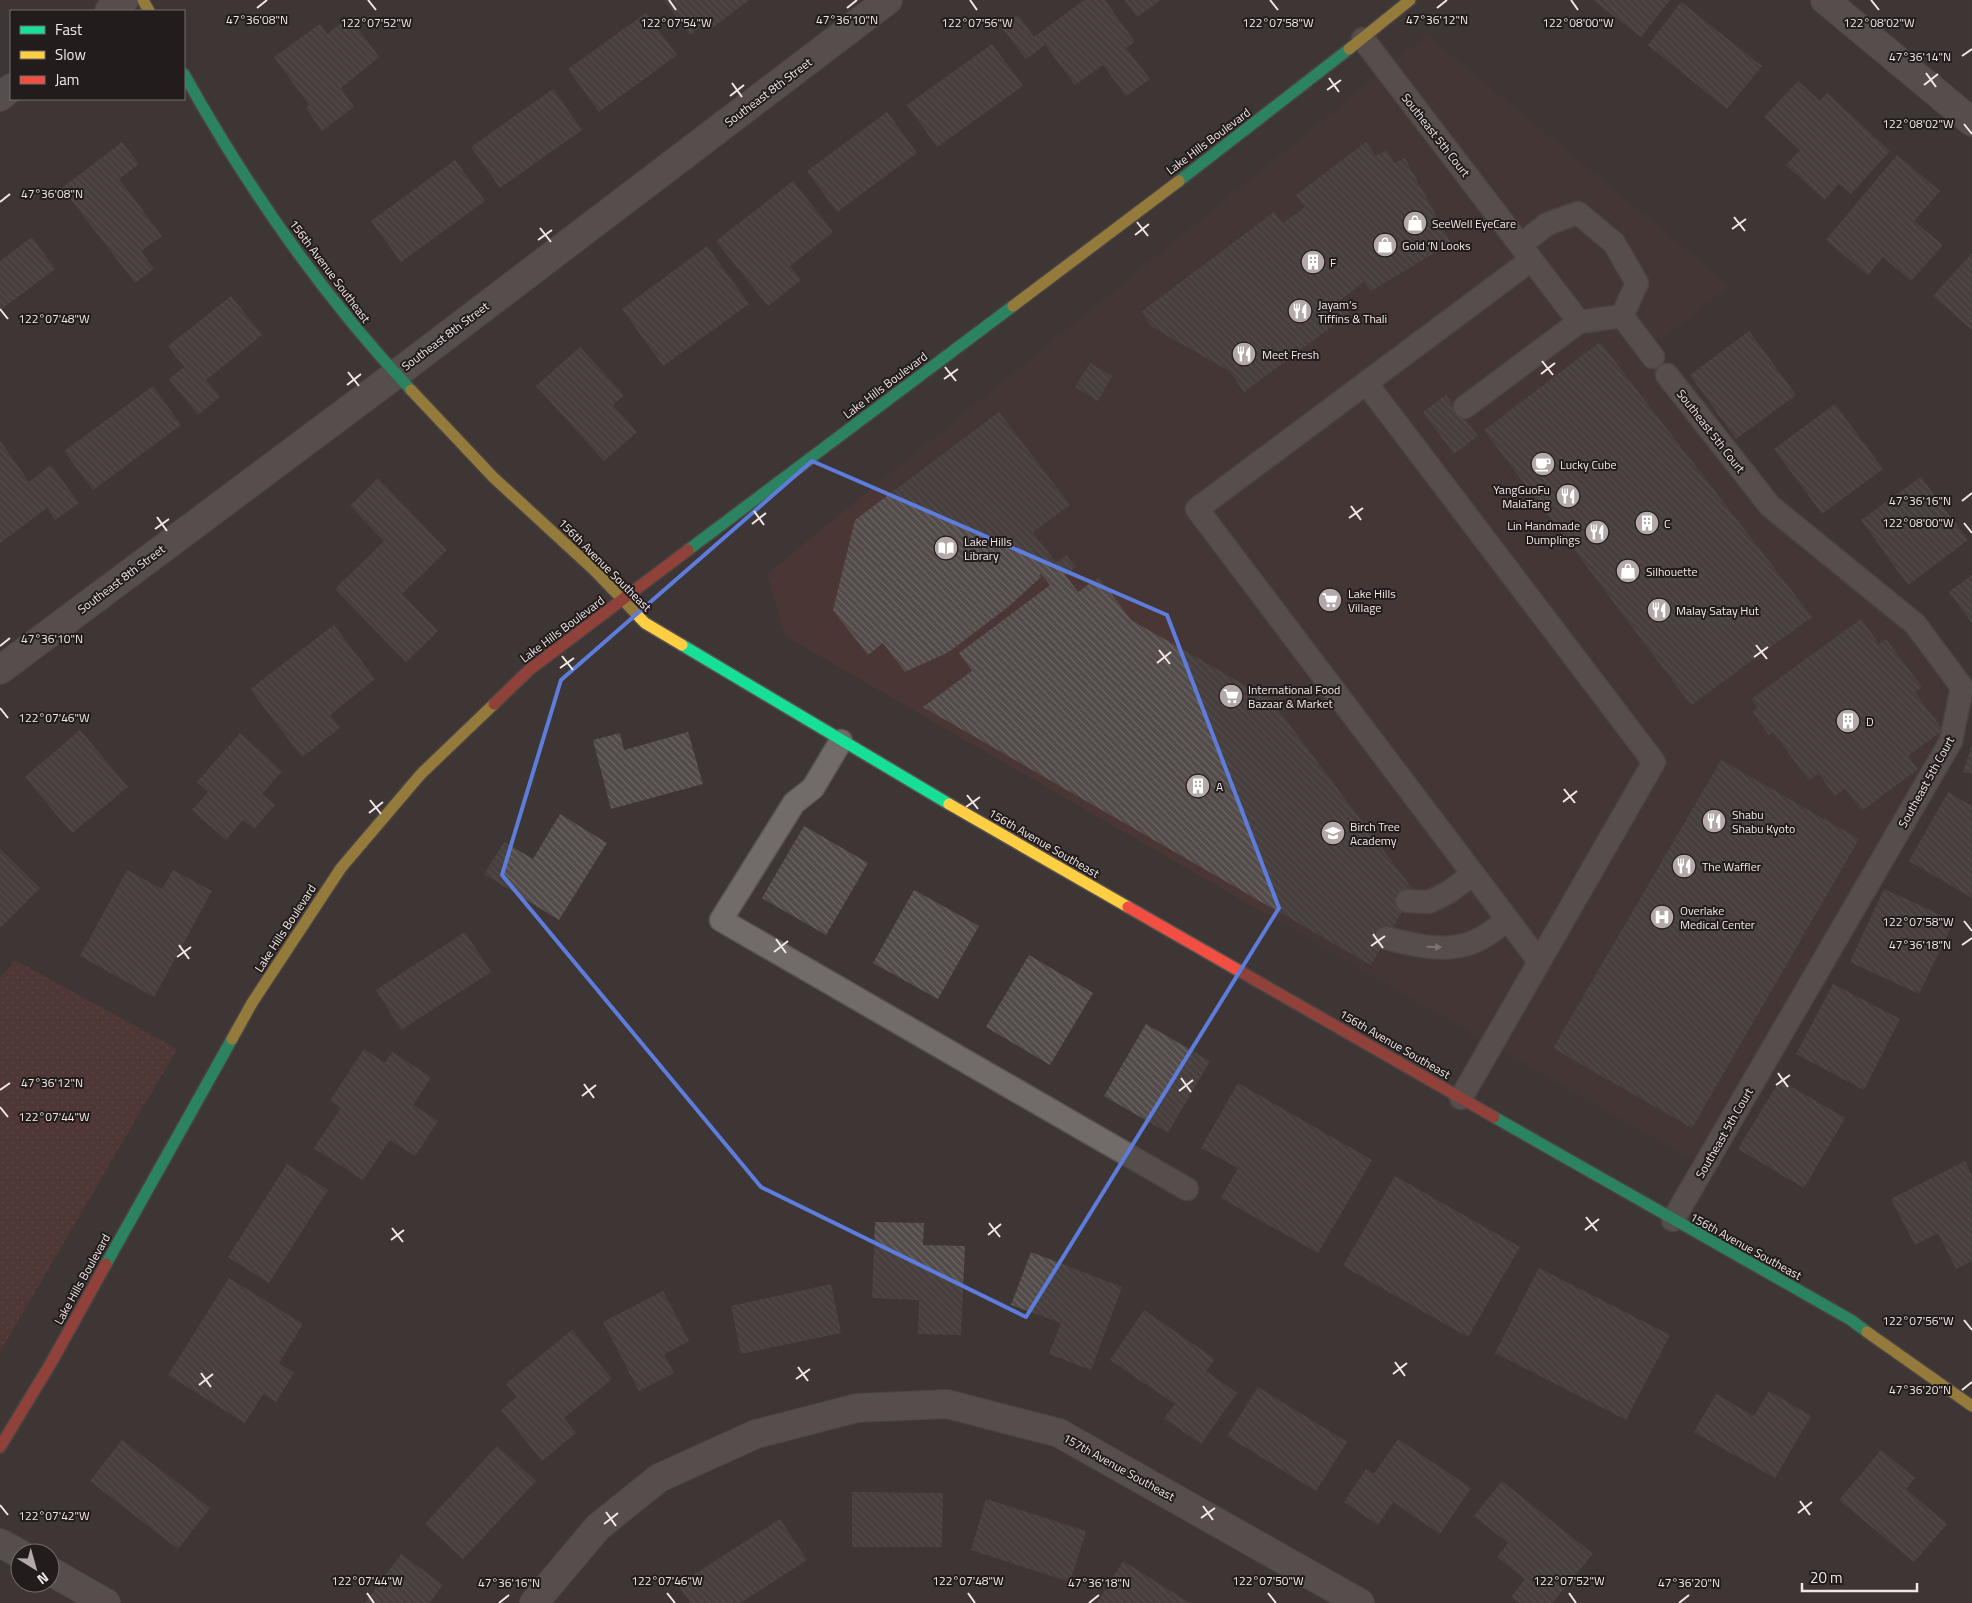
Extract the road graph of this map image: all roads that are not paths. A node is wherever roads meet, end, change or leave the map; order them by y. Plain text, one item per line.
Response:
1 (124, 0) edge
2 (888, 0) edge
3 (1410, 0) edge
4 (1827, 1) edge
5 (110, 10) edge
6 (1363, 39) junction
7 (185, 76) edge
8 (10, 89) edge
9 (0, 97) edge
10 (1972, 122) edge
11 (1526, 252) junction
12 (1622, 316) junction
13 (1579, 322) junction
14 (1653, 357) dead end
15 (395, 375) junction
16 (1667, 375) dead end
17 (1366, 384) junction
18 (1465, 408) dead end
19 (623, 600) junction
20 (0, 670) edge
21 (841, 741) junction
22 (1473, 874) junction
23 (1407, 902) dead end
24 (1508, 920) junction
25 (1386, 938) dead end
26 (1539, 961) junction
27 (1461, 1098) junction
28 (1187, 1189) dead end
29 (1673, 1220) junction
30 (1972, 1406) edge
31 (0, 1447) edge
32 (60, 1577) edge
33 (106, 1603) edge
34 (534, 1603) edge
35 (1360, 1603) edge

1 - 5 street
2 - 15 street, Southeast 8th Street
3 - 6 street, Lake Hills Boulevard
4 - 10 street
6 - 11 lane, Southeast 5th Court
6 - 19 street, Lake Hills Boulevard
7 - 15 street, 156th Avenue Southeast
8 - 9 street
11 - 12 lane
11 - 13 lane, Southeast 5th Court
11 - 17 lane
12 - 13 lane
12 - 14 lane
13 - 18 lane
15 - 19 street, 156th Avenue Southeast
15 - 20 street, Southeast 8th Street
16 - 29 lane, Southeast 5th Court
17 - 22 lane
17 - 26 lane
19 - 21 street, 156th Avenue Southeast
19 - 31 street, Lake Hills Boulevard
21 - 27 street, 156th Avenue Southeast
21 - 28 lane
22 - 23 lane
22 - 24 lane
25 -> 24 lane
24 - 26 lane
26 - 27 lane
27 - 29 street, 156th Avenue Southeast
29 - 30 street, 156th Avenue Southeast
32 - 33 street
34 - 35 street, 157th Avenue Southeast

